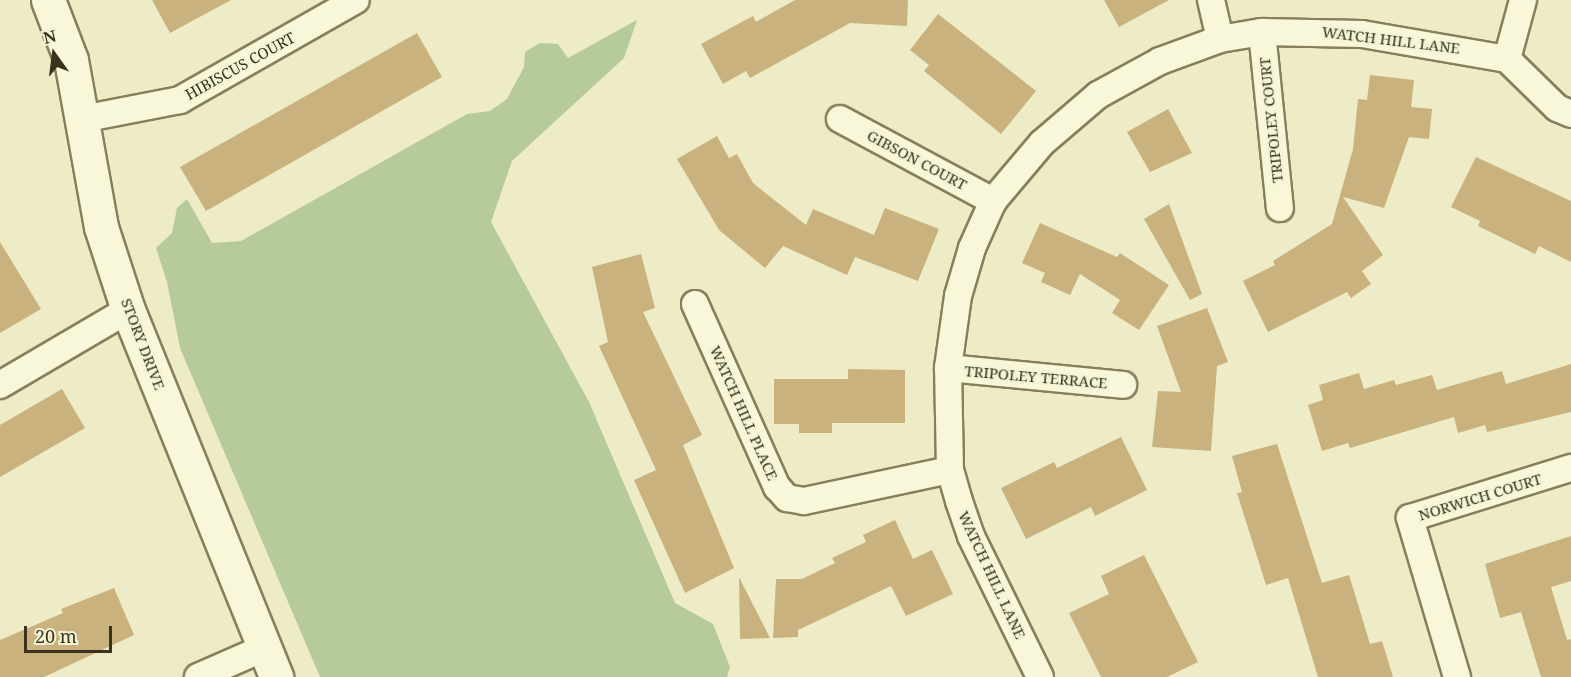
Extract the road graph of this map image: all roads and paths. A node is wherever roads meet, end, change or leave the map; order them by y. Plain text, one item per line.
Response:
1 (48, 0) edge
2 (356, 0) edge
3 (1211, 0) edge
4 (1523, 0) edge
5 (1262, 32) junction
6 (1220, 39) junction
7 (1507, 59) junction
8 (1571, 114) edge
9 (840, 118) dead end
10 (82, 119) junction
11 (993, 201) junction
12 (1280, 208) dead end
13 (695, 304) dead end
14 (128, 310) junction
15 (948, 368) junction
16 (0, 385) edge
17 (1123, 385) dead end
18 (1571, 468) edge
19 (950, 470) junction
20 (270, 662) edge
21 (198, 677) edge
22 (1040, 677) edge
23 (1457, 677) edge

1 - 10 street, STORY DRIVE
2 - 10 street, HIBISCUS COURT
3 - 6 street
4 - 7 street
5 - 6 street, WATCH HILL LANE
5 - 7 street, WATCH HILL LANE
5 - 12 street, TRIPOLEY COURT
6 - 11 street, WATCH HILL LANE
7 - 8 street
9 - 11 street, GIBSON COURT
10 - 14 street, STORY DRIVE
11 - 15 street, WATCH HILL LANE
13 - 19 street, WATCH HILL PLACE
14 - 16 street
14 - 20 street, STORY DRIVE
15 - 17 street, TRIPOLEY TERRACE
15 - 19 street, WATCH HILL LANE
18 - 23 street, NORWICH COURT
19 - 22 street, WATCH HILL LANE
20 - 21 street

